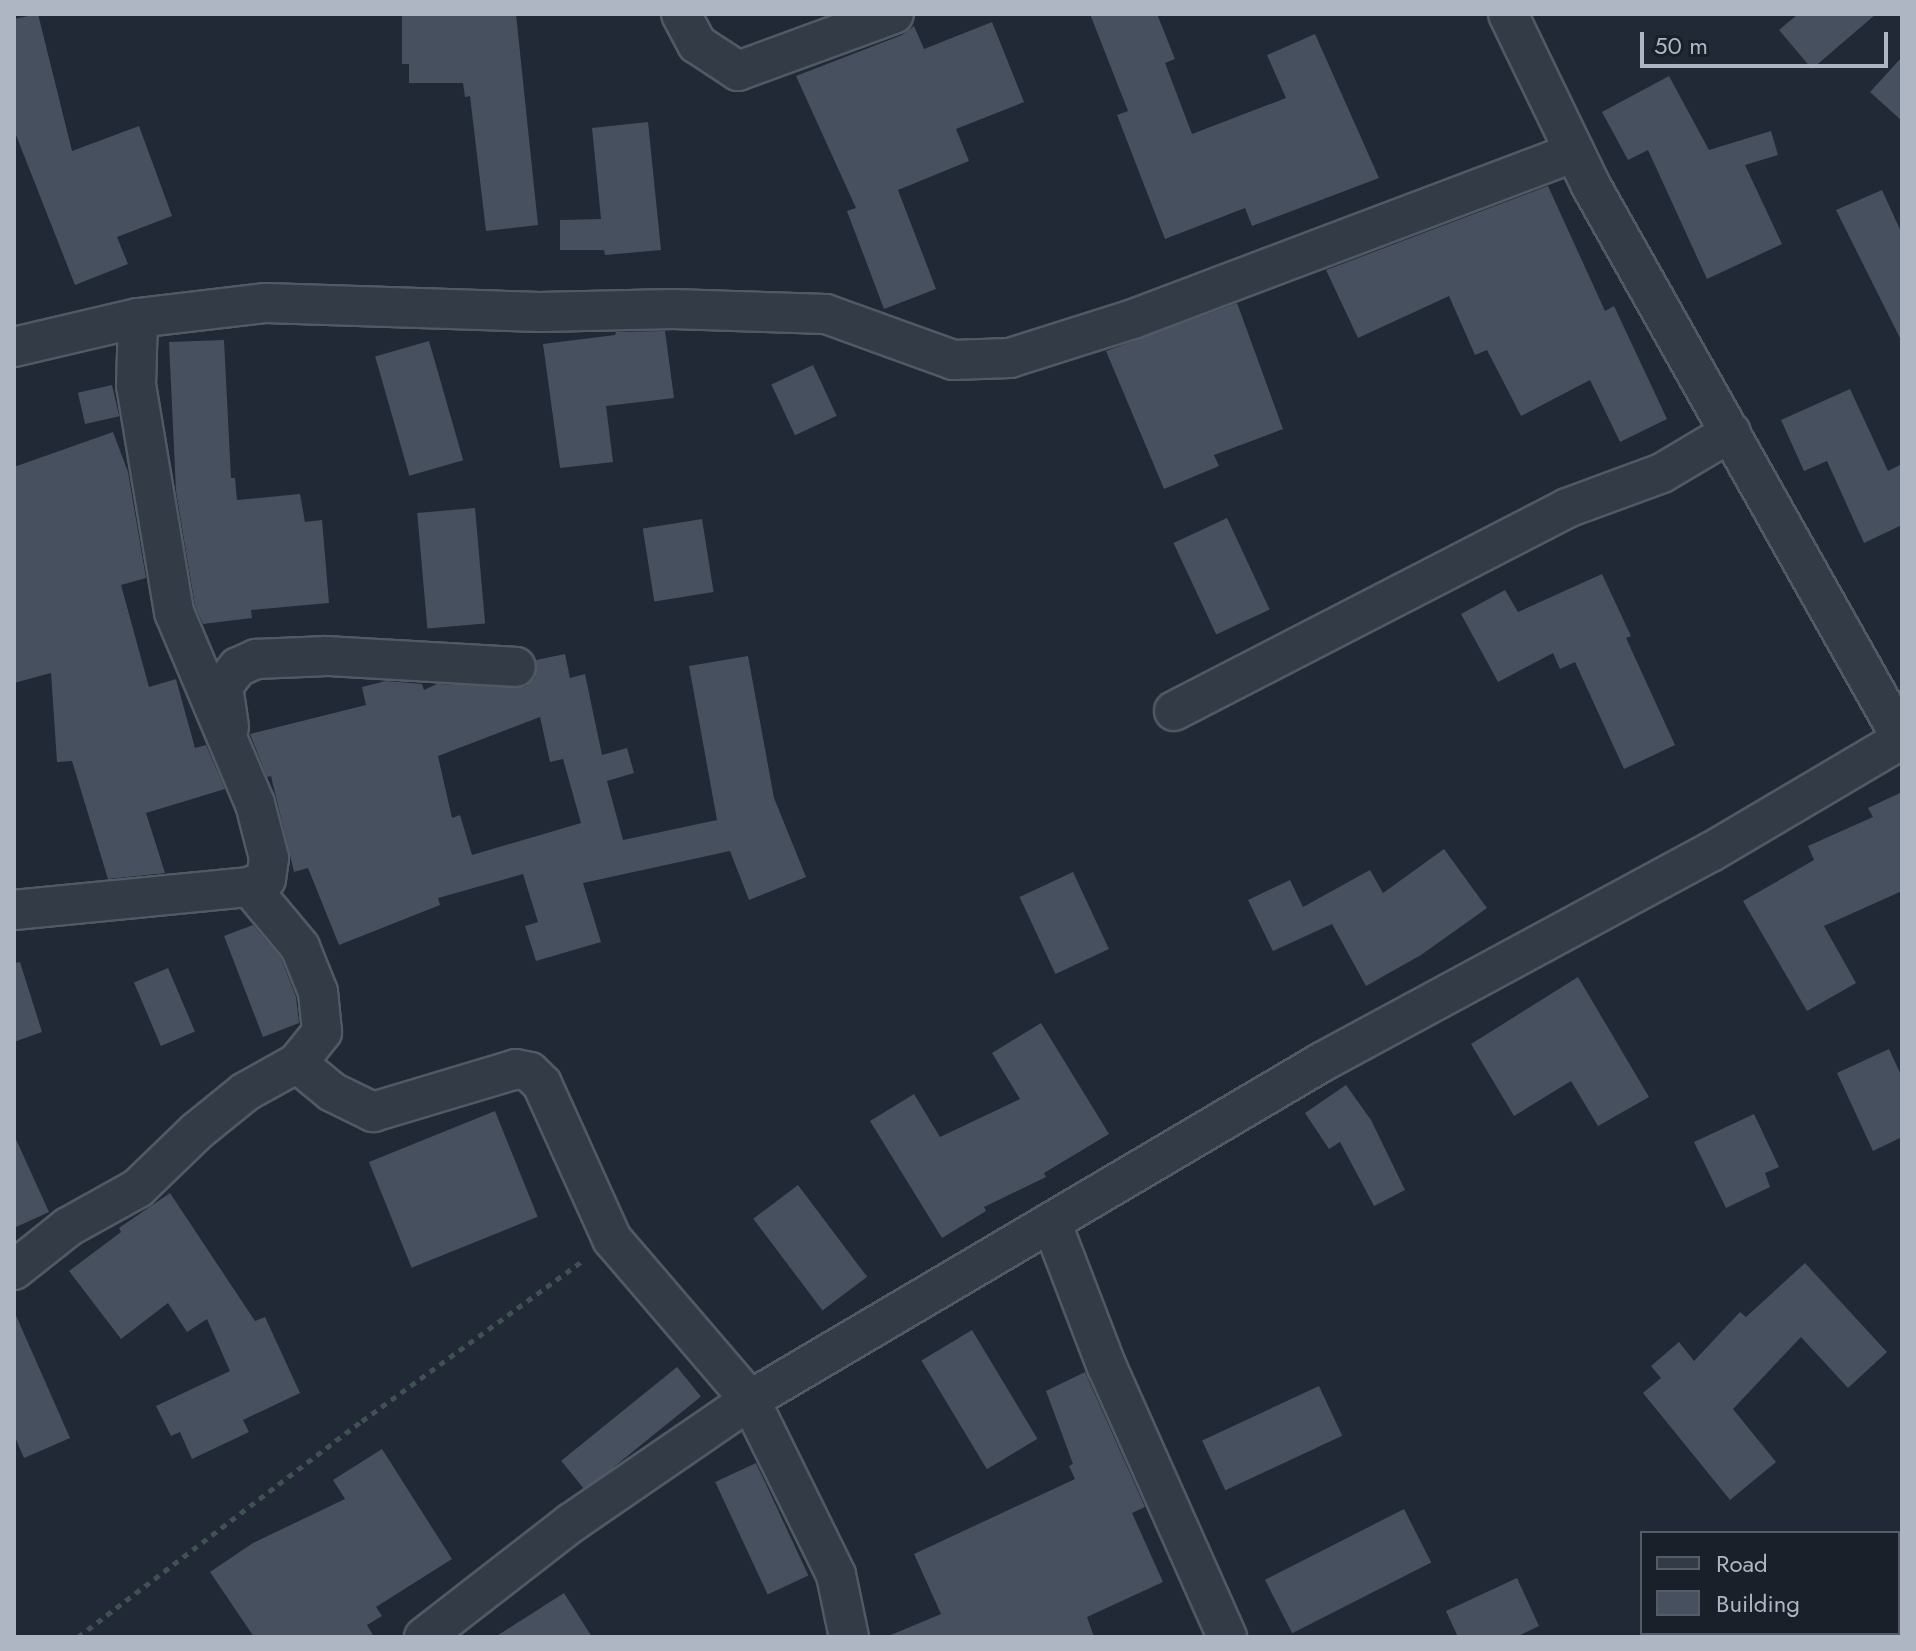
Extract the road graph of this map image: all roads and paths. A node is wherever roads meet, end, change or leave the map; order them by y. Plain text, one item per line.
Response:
1 (681, 14) edge
2 (894, 14) edge
3 (1508, 14) edge
4 (1575, 152) junction
5 (138, 318) junction
6 (14, 347) edge
7 (1731, 432) junction
8 (516, 667) dead end
9 (1174, 711) dead end
10 (1902, 739) edge
11 (231, 746) junction
12 (250, 887) junction
13 (14, 910) edge
14 (297, 1063) junction
15 (1052, 1224) junction
16 (612, 1239) junction
17 (14, 1270) edge
18 (750, 1400) junction
19 (78, 1637) edge
20 (424, 1637) edge
21 (849, 1637) edge
22 (1227, 1637) edge

1 - 2 street
3 - 4 street
4 - 5 street
4 - 7 street
5 - 6 street
5 - 11 street
7 - 9 street
7 - 10 street
8 - 11 street
10 - 15 street
11 - 12 street
12 - 13 street
12 - 14 street
14 - 16 street
14 - 17 street
15 - 18 street
15 - 22 street
16 - 18 street
16 - 19 path
18 - 20 street
18 - 21 street

